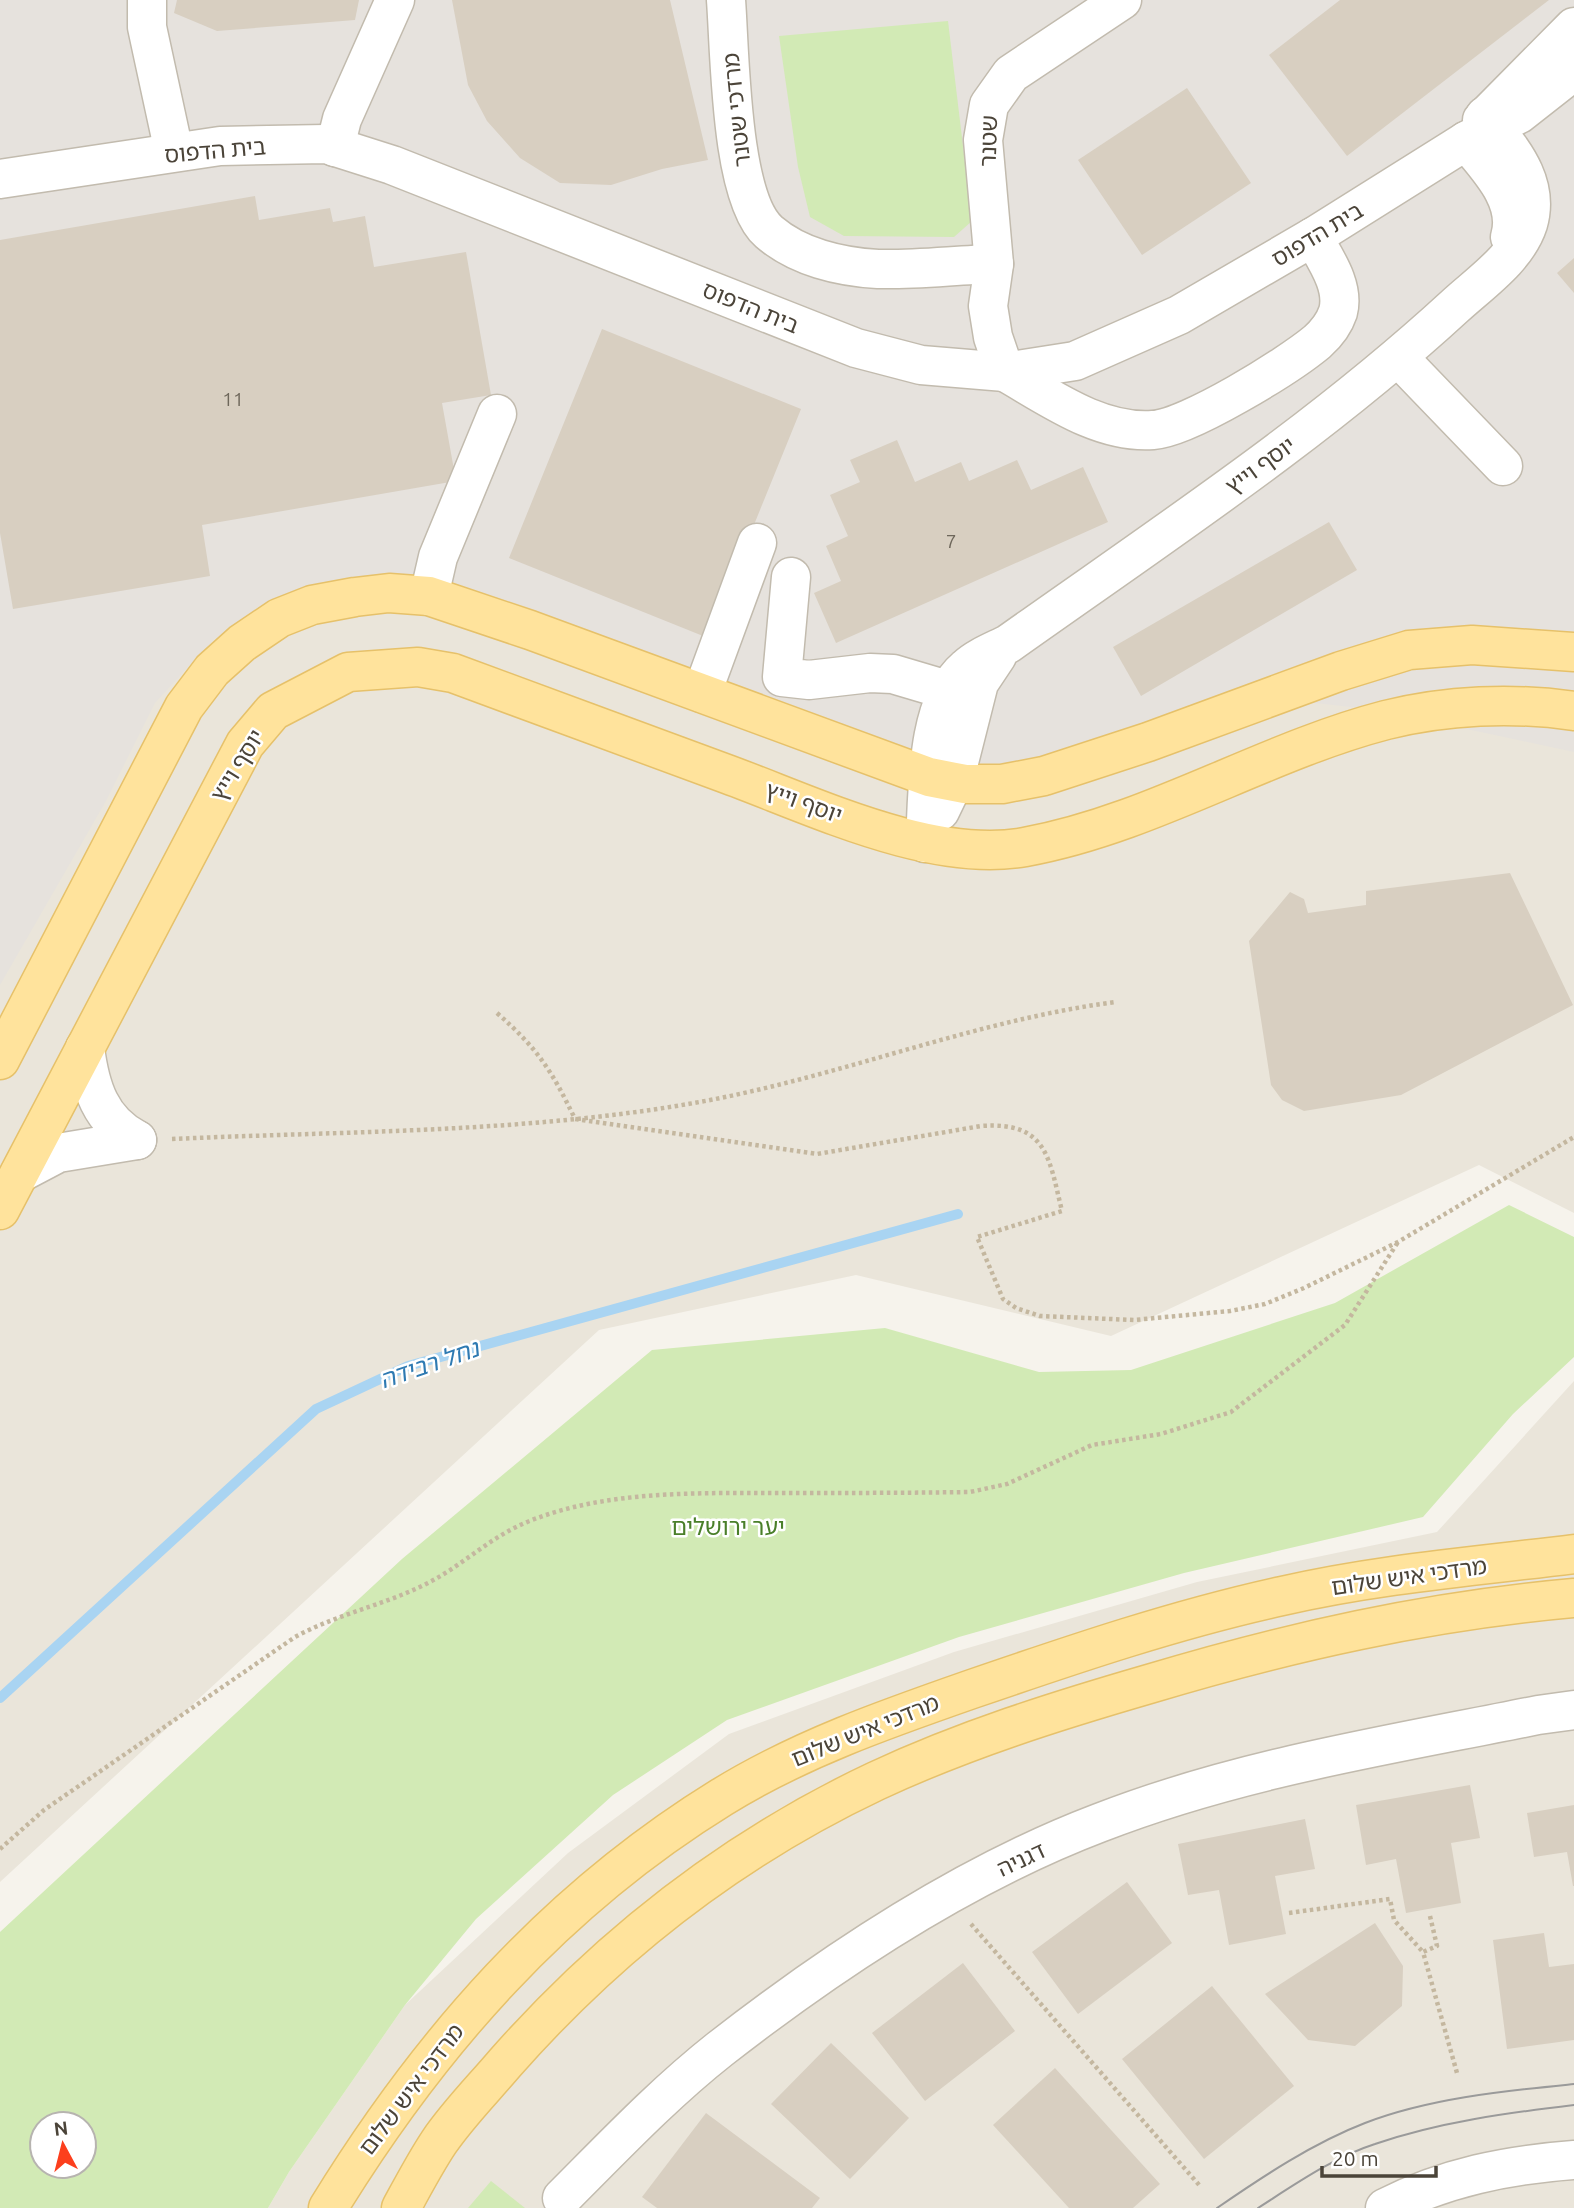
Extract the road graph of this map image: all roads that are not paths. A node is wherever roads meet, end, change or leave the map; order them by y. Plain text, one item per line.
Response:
1 (147, 0) edge
2 (395, 0) edge
3 (726, 0) edge
4 (733, 0) edge
5 (1122, 0) edge
6 (1574, 27) edge
7 (1574, 71) edge
8 (1482, 128) junction
9 (335, 146) junction
10 (174, 152) junction
11 (0, 179) edge
12 (1313, 237) junction
13 (994, 264) junction
14 (1398, 356) junction
15 (1005, 372) junction
16 (497, 414) dead end
17 (1503, 466) dead end
18 (757, 543) dead end
19 (791, 577) dead end
20 (429, 596) junction
21 (1008, 644) junction
22 (1574, 652) edge
23 (947, 690) junction
24 (702, 693) junction
25 (1574, 711) edge
26 (941, 779) junction
27 (925, 843) junction
28 (85, 1048) junction
29 (0, 1060) edge
30 (20, 1173) junction
31 (0, 1210) edge
32 (1574, 1553) edge
33 (1574, 1598) edge
34 (1574, 1710) edge
35 (1574, 2160) edge
36 (562, 2198) dead end
37 (328, 2208) edge
38 (401, 2208) edge
39 (1385, 2208) edge

1 - 10 street
2 - 9 street
3 - 4 street
3 - 13 street, מרדכי שטנר
5 - 13 street, שטנר
6 - 8 street, בית הדפוס
7 - 8 street, בית הדפוס
8 - 12 street, בית הדפוס
8 - 14 street, יוסף וייץ
9 - 10 street, בית הדפוס
9 - 15 street, בית הדפוס
10 - 11 street, בית הדפוס
12 - 15 street, בית הדפוס
12 - 15 street
13 - 15 street
14 - 17 street
14 - 21 street, יוסף וייץ
16 - 20 street
18 - 24 street
19 - 23 street
20 - 24 main road
20 - 29 main road
21 - 23 street, יוסף וייץ
21 - 26 street, יוסף וייץ
22 - 26 main road
23 - 26 street, יוסף וייץ
24 - 26 main road
25 - 27 main road
26 - 27 street, יוסף וייץ
27 - 28 main road, יוסף וייץ
28 - 30 main road, יוסף וייץ
28 - 30 street
30 - 31 main road, יוסף וייץ
32 - 37 main road, מרדכי איש שלום
33 - 38 main road, מרדכי איש שלום
34 - 36 street, דגניה
35 - 39 street

